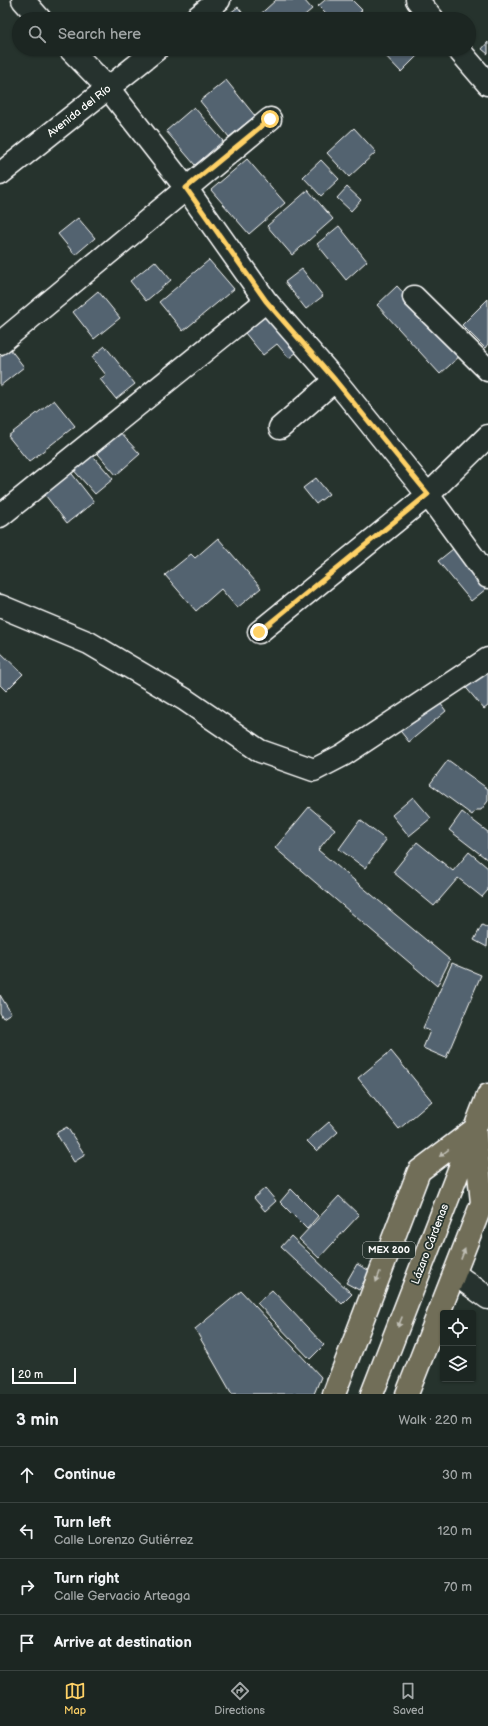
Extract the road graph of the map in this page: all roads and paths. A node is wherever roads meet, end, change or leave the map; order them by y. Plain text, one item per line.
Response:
1 (23, 0) edge
2 (219, 0) edge
3 (417, 0) edge
4 (34, 12) edge
5 (204, 12) edge
6 (427, 12) edge
7 (77, 56) edge
8 (148, 56) edge
9 (464, 56) edge
10 (488, 84) edge
11 (108, 88) junction
12 (270, 119) dead end
13 (0, 174) edge
14 (186, 188) junction
15 (414, 297) dead end
16 (266, 301) junction
17 (0, 343) edge
18 (488, 370) edge
19 (335, 380) junction
20 (280, 428) dead end
21 (488, 436) edge
22 (428, 494) junction
23 (0, 516) edge
24 (488, 577) edge
25 (0, 606) edge
26 (259, 632) dead end
27 (488, 659) edge
28 (488, 1095) edge
29 (475, 1129) junction
30 (455, 1274) junction
31 (488, 1298) edge
32 (334, 1394) edge
33 (372, 1394) edge
34 (407, 1394) edge

1 - 4 street
2 - 5 street
3 - 6 street
7 - 11 street
8 - 11 street, Avenida del Río
9 - 10 street
11 - 13 street, Avenida del Río
11 - 14 street
12 - 14 street
14 - 16 street
14 - 17 street
15 - 18 street
16 - 19 street
16 - 23 street
19 - 20 street
19 - 22 street
21 - 22 street
22 - 24 street
22 - 26 street
25 - 27 street
28 - 29 main road, Lázaro Cárdenas / MEX 200
30 -> 29 main road, MEX 200
29 -> 32 main road, MEX 200
29 -> 33 main road, Lázaro Cárdenas / MEX 200
30 - 31 street
30 - 34 main road, MEX 200

